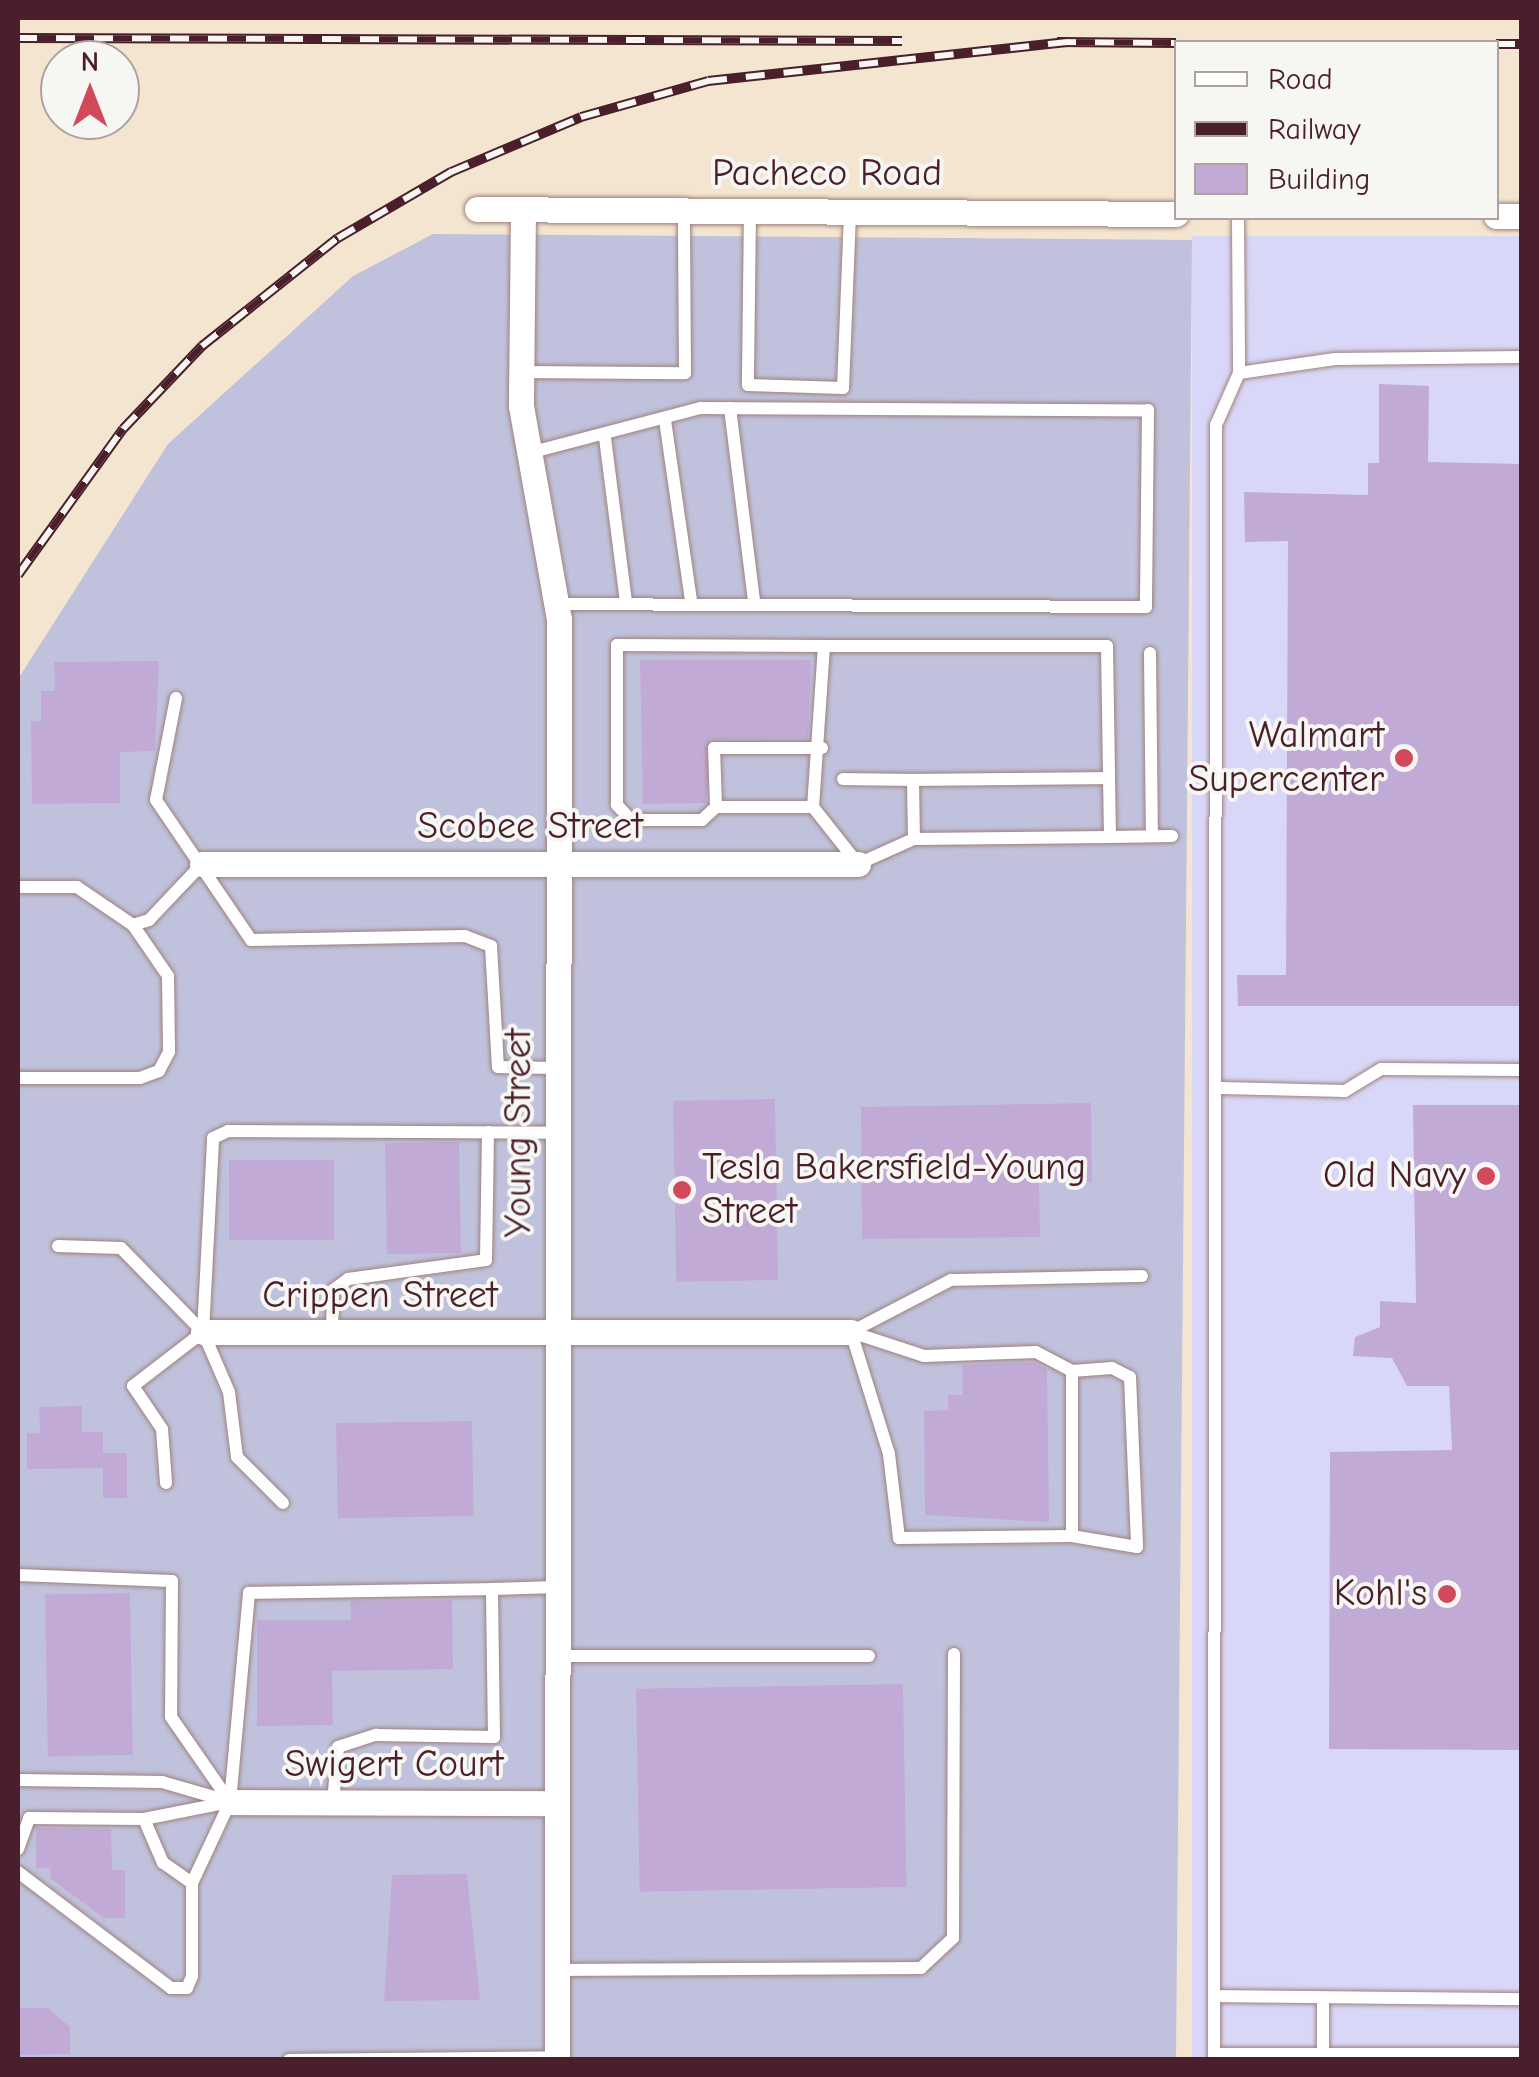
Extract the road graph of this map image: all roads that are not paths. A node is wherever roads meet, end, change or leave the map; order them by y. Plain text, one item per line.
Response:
1 (477, 209) dead end
2 (523, 210) junction
3 (684, 211) junction
4 (750, 211) junction
5 (850, 212) junction
6 (1174, 214) edge
7 (1238, 220) edge
8 (1522, 357) edge
9 (522, 372) junction
10 (1240, 373) junction
11 (730, 408) junction
12 (666, 420) junction
13 (605, 438) junction
14 (529, 453) junction
15 (754, 600) junction
16 (691, 601) junction
17 (626, 602) junction
18 (556, 604) junction
19 (824, 646) junction
20 (1150, 653) dead end
21 (176, 698) dead end
22 (822, 748) junction
23 (1109, 778) junction
24 (843, 779) dead end
25 (913, 780) junction
26 (716, 806) junction
27 (813, 806) junction
28 (1152, 836) junction
29 (1172, 836) dead end
30 (1110, 837) junction
31 (914, 838) junction
32 (202, 864) junction
33 (556, 864) junction
34 (858, 864) junction
35 (18, 887) edge
36 (133, 924) junction
37 (556, 1068) junction
38 (1522, 1070) edge
39 (18, 1078) edge
40 (1221, 1088) junction
41 (488, 1132) junction
42 (556, 1134) junction
43 (58, 1246) dead end
44 (1142, 1276) dead end
45 (204, 1332) junction
46 (851, 1332) junction
47 (332, 1333) junction
48 (556, 1334) junction
49 (1072, 1371) junction
50 (166, 1483) dead end
51 (283, 1503) dead end
52 (1072, 1536) junction
53 (18, 1575) edge
54 (557, 1588) junction
55 (492, 1589) junction
56 (954, 1654) dead end
57 (557, 1656) junction
58 (870, 1656) dead end
59 (18, 1780) edge
60 (230, 1802) junction
61 (333, 1802) junction
62 (557, 1803) junction
63 (144, 1819) junction
64 (18, 1848) edge
65 (18, 1872) edge
66 (192, 1882) junction
67 (556, 1970) junction
68 (1214, 1996) junction
69 (1323, 1998) junction
70 (1522, 2000) edge
71 (1323, 2054) junction
72 (1522, 2054) edge
73 (1214, 2057) edge
74 (557, 2058) edge
75 (289, 2060) edge

1 - 2 street, Pacheco Road
2 - 3 street, Pacheco Road
2 - 9 street, Young Street
3 - 4 street, Pacheco Road
3 - 9 lane
4 - 5 street, Pacheco Road
4 - 5 lane
5 - 6 street, Pacheco Road
7 - 10 lane
8 - 10 lane
9 - 14 street, Young Street
10 - 40 lane
11 - 12 lane
11 - 15 lane
11 - 15 lane
12 - 13 lane
12 - 16 lane
13 - 14 lane
13 - 17 lane
14 - 18 street, Young Street
15 - 16 lane
16 - 17 lane
17 - 18 lane
18 - 33 street, Young Street
19 - 22 lane
19 - 23 lane
19 - 26 lane
20 - 28 lane
21 - 32 lane
22 - 26 lane
22 - 27 lane
23 - 25 lane
23 - 30 lane
24 - 25 lane
25 - 31 lane
26 - 27 lane
27 - 34 lane
28 - 29 lane
28 - 30 lane
30 - 31 lane
31 - 34 lane
32 - 33 street, Scobee Street
32 - 36 lane
32 - 37 lane
33 - 34 street, Scobee Street
33 - 37 street, Young Street
35 - 36 lane
36 - 39 lane
37 - 42 street, Young Street
38 - 40 lane
40 - 68 lane
41 - 42 lane
41 - 45 lane
41 - 47 lane
42 - 48 street, Young Street
43 - 45 lane
44 - 46 lane
45 - 47 street, Crippen Street
45 - 50 lane
45 - 51 lane
46 - 48 street, Crippen Street
46 - 49 lane
46 - 52 lane
47 - 48 street, Crippen Street
48 - 54 street, Young Street
49 - 52 lane
49 - 52 lane
53 - 60 lane
54 - 55 lane
54 - 57 street, Young Street
55 - 60 lane
55 - 61 lane
56 - 67 lane
57 - 58 lane
57 - 62 street, Young Street
59 - 60 lane
60 - 61 street, Swigert Court
60 - 63 lane
60 - 66 lane
61 - 62 street, Swigert Court
62 - 67 street, Young Street
63 - 64 lane
63 - 66 lane
65 - 66 lane
67 - 74 street, Young Street
68 - 69 lane
68 - 73 lane
69 - 70 lane
69 - 71 lane
71 - 72 lane
71 - 73 lane
74 - 75 lane

